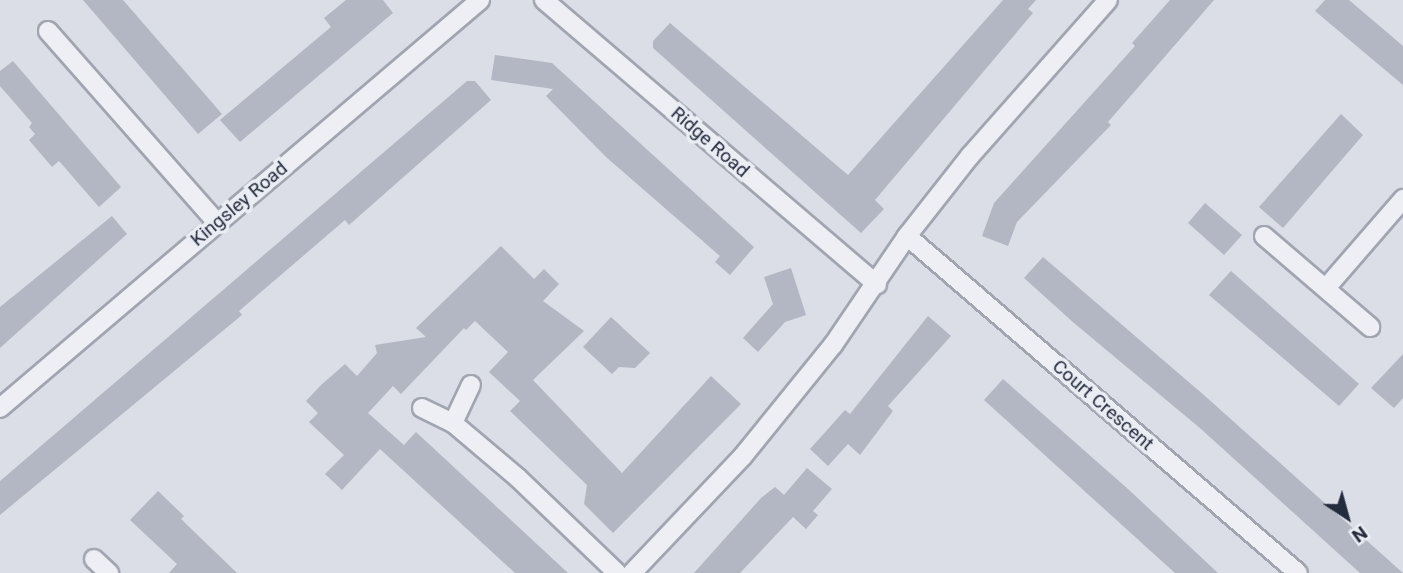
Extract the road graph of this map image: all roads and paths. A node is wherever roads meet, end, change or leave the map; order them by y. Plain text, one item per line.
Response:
1 (480, 0) edge
2 (544, 0) edge
3 (1108, 0) edge
4 (48, 31) dead end
5 (1403, 199) edge
6 (217, 223) junction
7 (907, 236) junction
8 (1264, 236) dead end
9 (877, 284) junction
10 (1326, 288) junction
11 (1370, 327) dead end
12 (471, 385) dead end
13 (0, 408) edge
14 (422, 408) dead end
15 (453, 423) junction
16 (94, 559) dead end
17 (109, 573) edge
18 (617, 573) edge
19 (632, 573) edge
20 (1298, 573) edge

1 - 6 street, Kingsley Road
2 - 9 street, Ridge Road
3 - 7 street
4 - 6 street
5 - 10 street
6 - 13 street, Kingsley Road
7 - 9 street
7 - 20 street, Court Crescent
8 - 10 street
9 - 19 street
10 - 11 street
12 - 15 street
14 - 15 street
15 - 18 street
16 - 17 street

